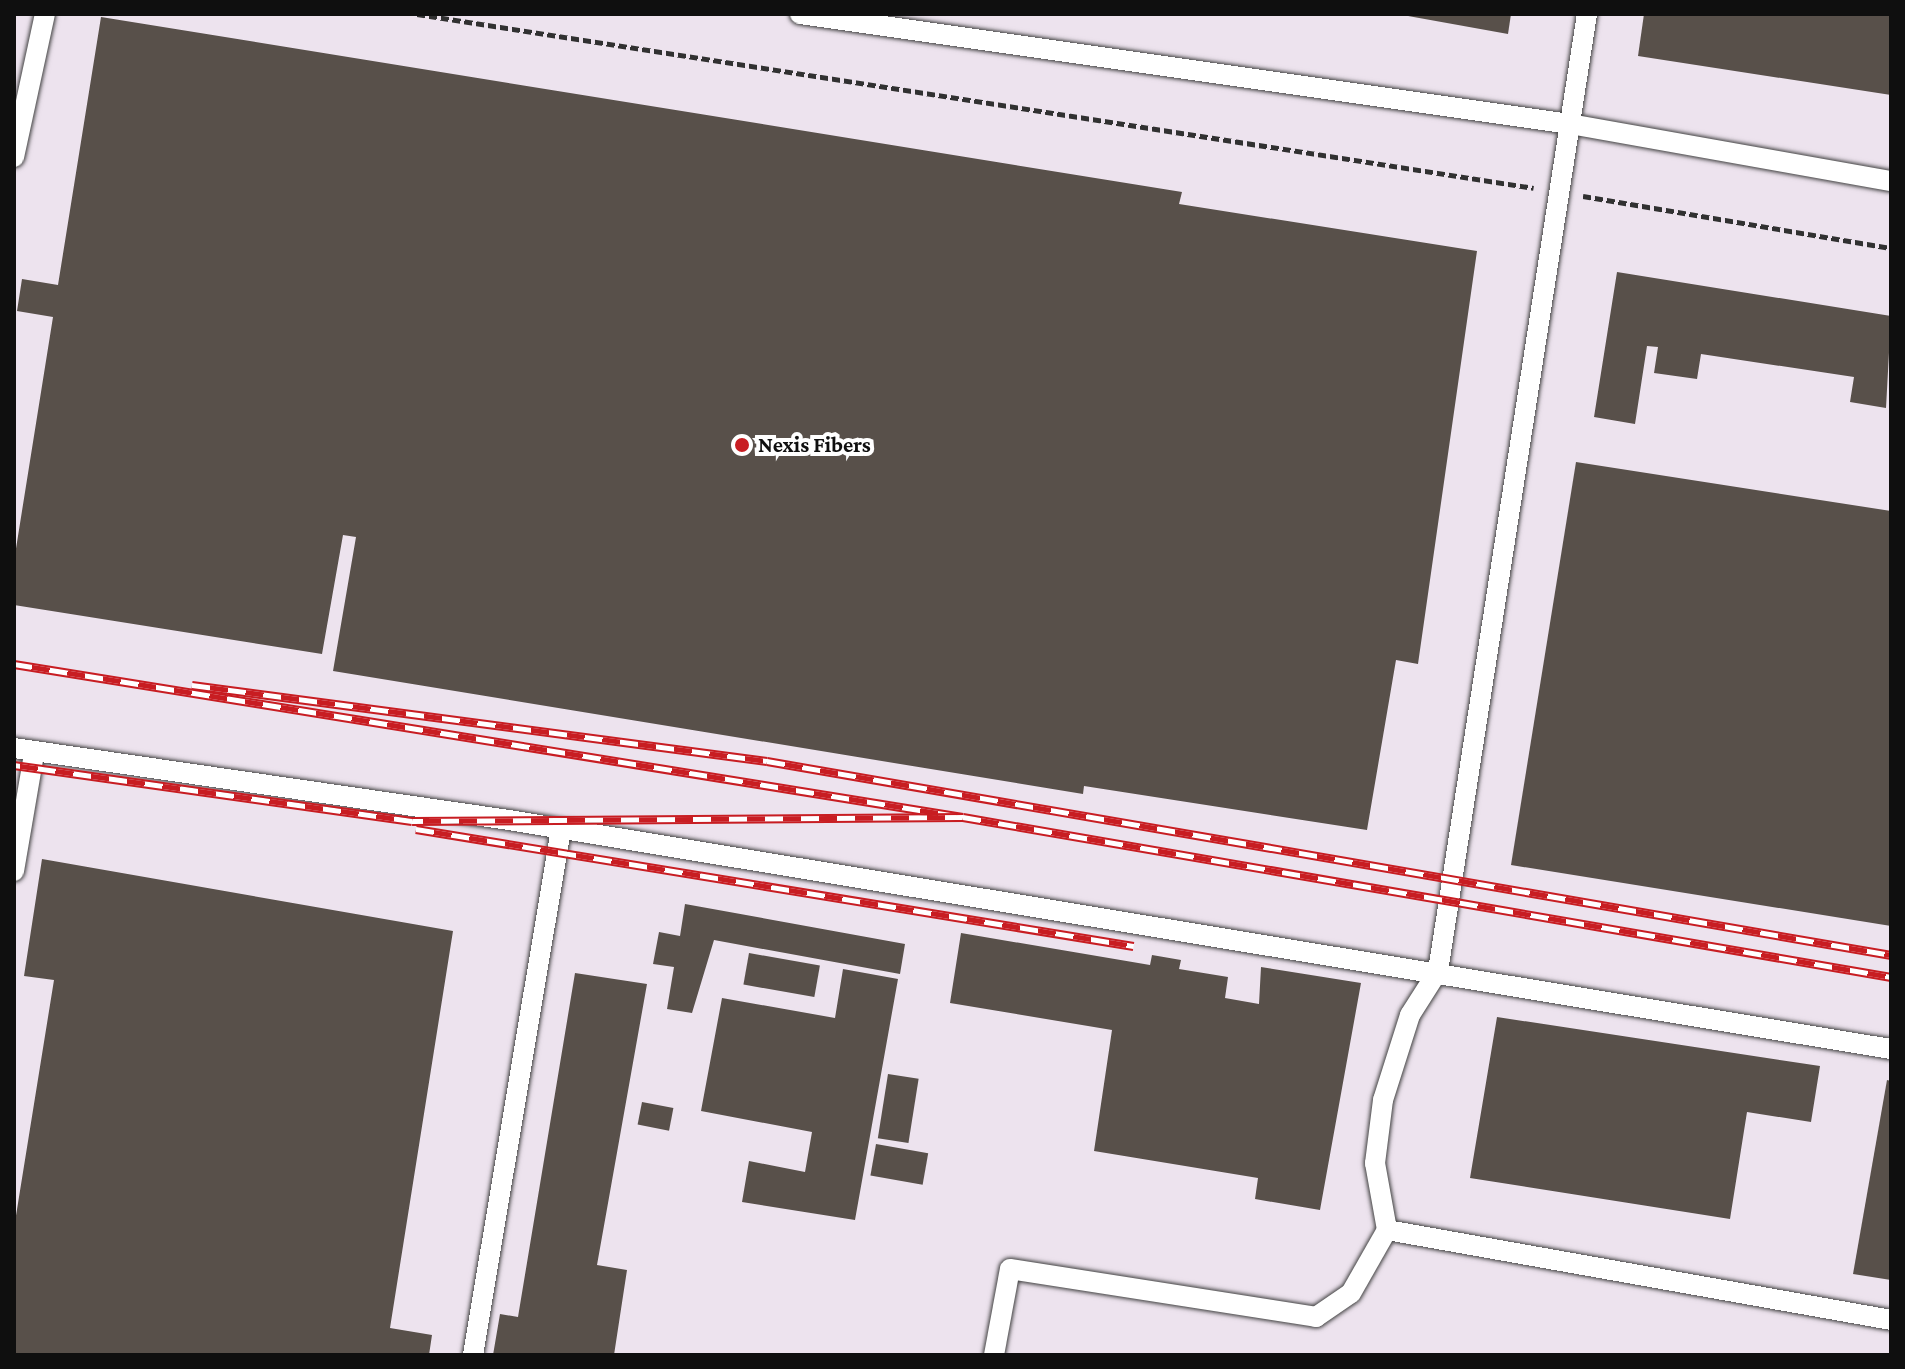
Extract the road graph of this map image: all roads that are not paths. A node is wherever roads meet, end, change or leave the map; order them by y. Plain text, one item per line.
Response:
1 (45, 14) edge
2 (800, 14) edge
3 (1587, 14) edge
4 (1570, 124) junction
5 (14, 157) edge
6 (1891, 181) edge
7 (14, 748) edge
8 (34, 754) junction
9 (561, 829) junction
10 (14, 871) edge
11 (1438, 971) junction
12 (1891, 1049) edge
13 (1387, 1230) junction
14 (1891, 1320) edge
15 (473, 1355) edge
16 (994, 1355) edge

1 - 5 lane
2 - 4 lane
3 - 4 lane
4 - 6 lane
4 - 11 lane
7 - 8 lane
8 - 9 lane
8 - 10 lane
9 - 11 lane
9 - 15 lane
11 - 12 lane
11 - 13 lane
13 - 14 lane
13 - 16 lane

